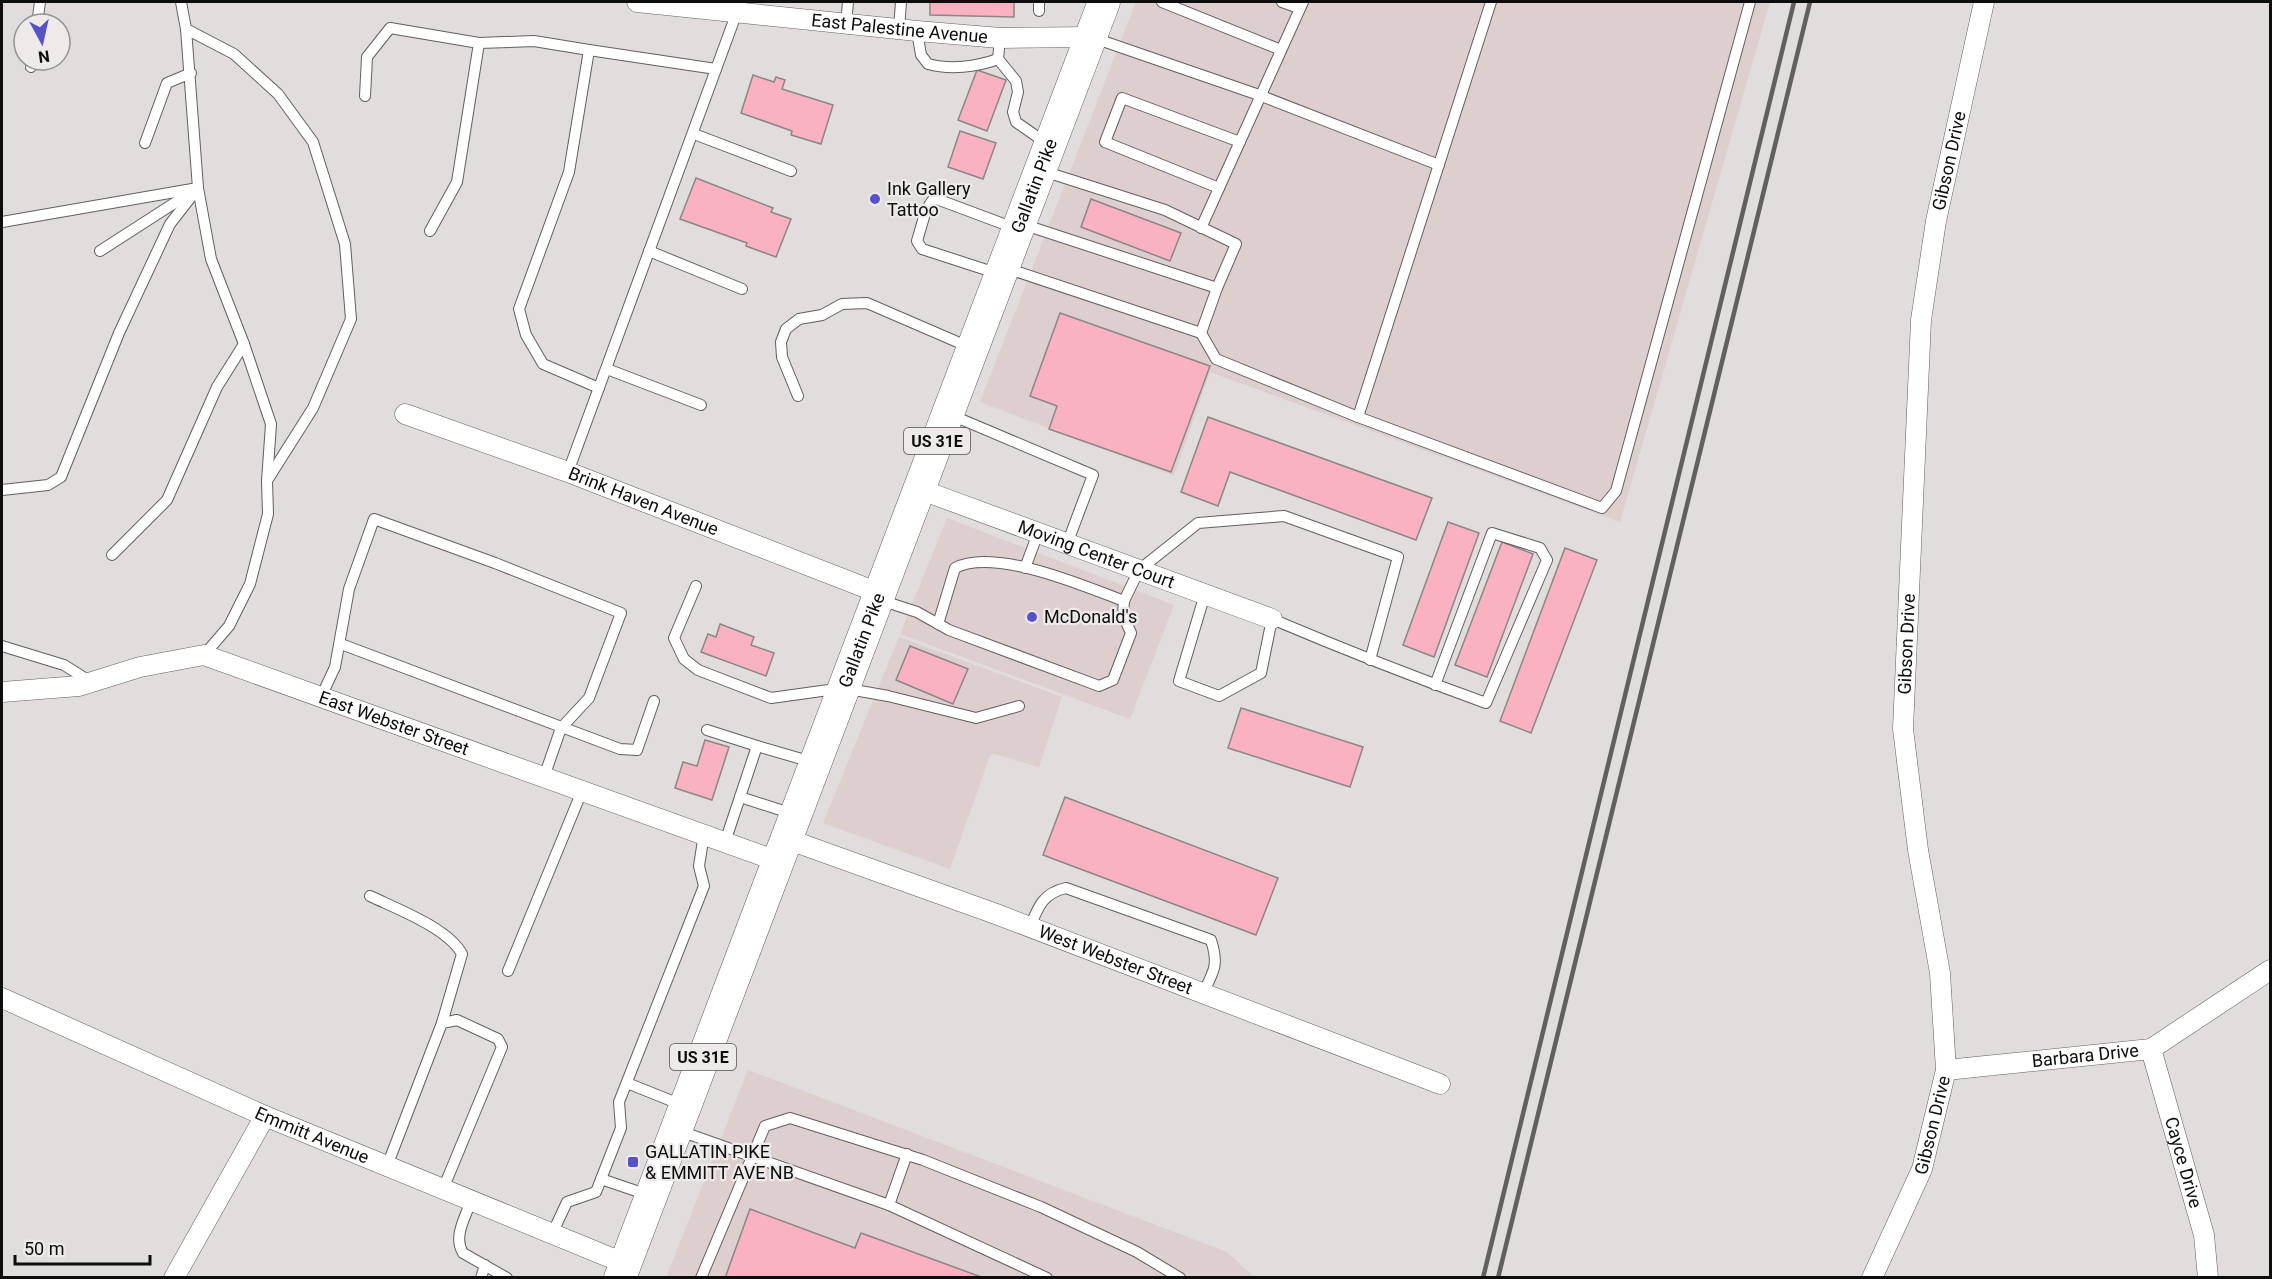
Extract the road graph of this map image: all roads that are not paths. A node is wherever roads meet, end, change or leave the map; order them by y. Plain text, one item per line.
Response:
1 (181, 2) edge
2 (637, 2) edge
3 (848, 2) edge
4 (901, 2) edge
5 (1104, 2) edge
6 (1162, 2) edge
7 (1282, 2) edge
8 (1491, 2) edge
9 (1750, 2) edge
10 (1984, 2) edge
11 (1301, 5) edge
12 (737, 12) junction
13 (846, 24) junction
14 (186, 29) junction
15 (908, 30) junction
16 (1091, 37) junction
17 (1000, 38) junction
18 (478, 43) junction
19 (589, 50) junction
20 (1281, 50) junction
21 (998, 59) junction
22 (716, 69) junction
23 (191, 73) junction
24 (1258, 95) junction
25 (365, 96) dead end
26 (694, 134) junction
27 (1240, 142) junction
28 (145, 143) dead end
29 (1044, 157) junction
30 (1439, 165) junction
31 (791, 171) dead end
32 (198, 188) junction
33 (1219, 188) junction
34 (2, 222) edge
35 (1018, 226) junction
36 (1201, 228) junction
37 (430, 231) dead end
38 (100, 251) dead end
39 (649, 251) junction
40 (1001, 271) junction
41 (1217, 288) junction
42 (742, 289) dead end
43 (1201, 333) junction
44 (244, 344) junction
45 (972, 348) junction
46 (607, 369) junction
47 (599, 388) junction
48 (798, 396) dead end
49 (701, 405) dead end
50 (405, 414) dead end
51 (947, 414) junction
52 (1358, 417) junction
53 (567, 472) junction
54 (267, 481) junction
55 (919, 489) junction
56 (2, 490) edge
57 (1038, 533) junction
58 (1067, 544) junction
59 (112, 555) dead end
60 (1025, 568) junction
61 (1139, 570) junction
62 (696, 586) dead end
63 (1205, 594) junction
64 (878, 596) junction
65 (1124, 601) junction
66 (1272, 619) junction
67 (938, 624) junction
68 (341, 644) junction
69 (2, 646) edge
70 (204, 655) junction
71 (1370, 660) junction
72 (91, 682) junction
73 (1436, 685) junction
74 (843, 688) junction
75 (2, 692) edge
76 (321, 697) junction
77 (654, 701) dead end
78 (1019, 705) dead end
79 (561, 728) junction
80 (706, 730) dead end
81 (757, 746) junction
82 (815, 763) junction
83 (544, 777) junction
84 (582, 791) junction
85 (740, 797) junction
86 (704, 834) junction
87 (787, 838) junction
88 (725, 842) junction
89 (370, 896) dead end
90 (1030, 927) junction
91 (2271, 970) edge
92 (508, 971) dead end
93 (1203, 993) junction
94 (2, 999) edge
95 (442, 1023) junction
96 (2151, 1049) junction
97 (1946, 1070) junction
98 (627, 1083) junction
99 (1440, 1084) dead end
100 (265, 1116) junction
101 (680, 1118) junction
102 (906, 1154) junction
103 (753, 1157) junction
104 (387, 1166) junction
105 (602, 1179) junction
106 (443, 1189) junction
107 (651, 1196) junction
108 (471, 1201) junction
109 (889, 1205) junction
110 (552, 1234) junction
111 (485, 1265) junction
112 (623, 1271) edge
113 (174, 1278) edge
114 (481, 1278) edge
115 (507, 1278) edge
116 (701, 1278) edge
117 (1047, 1278) edge
118 (1180, 1278) edge
119 (1872, 1278) edge
120 (2208, 1278) edge

1 - 14 lane
2 - 12 street, East Palestine Avenue
3 - 13 lane
4 - 15 lane
5 - 16 main road, Gallatin Pike / US 31E
6 - 20 lane
7 - 11 lane
8 - 30 lane
9 - 52 lane
10 - 97 street, Gibson Drive
11 - 20 lane
12 - 13 street, East Palestine Avenue
12 - 22 lane
13 - 15 street, East Palestine Avenue
14 - 23 lane
14 - 54 lane
15 - 17 street, East Palestine Avenue
15 - 21 lane
16 - 17 street, East Palestine Avenue
16 - 24 lane
16 - 29 main road, Gallatin Pike / US 31E
17 - 21 lane
18 - 19 lane
18 - 25 lane
18 - 37 lane
19 - 22 lane
19 - 47 lane
20 - 24 lane
21 - 29 lane
22 - 26 lane
23 - 28 lane
23 - 32 lane
24 - 27 lane
24 - 30 lane
26 - 31 lane
26 - 39 lane
27 - 33 lane
27 - 33 lane
29 - 35 main road, Gallatin Pike / US 31E
29 - 36 lane
30 - 52 lane
32 - 34 lane
32 - 38 lane
32 - 44 lane
32 - 56 lane
33 - 36 lane
35 - 40 main road, Gallatin Pike / US 31E
35 - 40 lane
35 - 41 lane
36 - 41 lane
39 - 42 lane
39 - 46 lane
40 - 43 lane
40 - 45 main road, Gallatin Pike / US 31E
41 - 43 lane
43 - 52 lane
44 - 54 lane
44 - 59 lane
45 - 48 lane
45 - 51 main road, Gallatin Pike / US 31E
46 - 47 lane
46 - 49 lane
47 - 53 lane
50 - 53 street, Brink Haven Avenue
51 - 55 main road, Gallatin Pike / US 31E
51 - 58 lane
53 - 64 street, Brink Haven Avenue
54 - 70 lane
55 - 57 street, Moving Center Court
55 - 64 main road, Gallatin Pike / US 31E
57 - 58 street, Moving Center Court
57 - 60 lane
58 - 61 street, Moving Center Court
60 - 65 lane
60 - 67 lane
61 - 63 street, Moving Center Court
61 - 65 lane
61 - 71 lane
62 - 74 lane
63 - 66 street, Moving Center Court
63 - 66 lane
64 - 67 lane
64 - 74 main road, Gallatin Pike / US 31E
65 - 67 lane
66 - 71 lane
68 - 76 lane
68 - 79 lane
68 - 79 lane
69 - 72 lane
70 - 72 street
70 - 76 street, East Webster Street
71 - 73 lane
72 - 75 street
73 - 73 lane
74 - 78 lane
74 - 82 main road, Gallatin Pike / US 31E
76 - 83 street, East Webster Street
77 - 79 lane
79 - 83 lane
80 - 81 lane
81 - 82 lane
81 - 85 lane
82 - 87 main road, Gallatin Pike / US 31E
83 - 84 street, East Webster Street
84 - 86 street, East Webster Street
84 - 92 lane
85 - 87 lane
85 - 88 lane
86 - 88 street, East Webster Street
86 - 98 lane
87 - 88 street, East Webster Street
87 - 90 street, West Webster Street
87 - 101 main road, Gallatin Pike / US 31E
89 - 95 lane
90 - 93 street, West Webster Street
90 - 93 lane
91 - 96 street, Barbara Drive
93 - 99 street, West Webster Street
94 - 100 street, Emmitt Avenue
95 - 104 lane
95 - 106 lane
96 - 97 street, Barbara Drive
96 - 120 street, Cayce Drive
97 - 119 street, Gibson Drive
98 - 101 lane
98 - 105 lane
100 - 104 street, Emmitt Avenue
100 - 113 street
101 - 103 lane
101 - 107 main road, Gallatin Pike / US 31E
102 - 103 lane
102 - 109 lane
102 - 118 lane
103 - 109 lane
103 - 116 lane
104 - 106 street, Emmitt Avenue
105 - 107 lane
105 - 110 lane
106 - 108 street, Emmitt Avenue
107 - 112 main road, Gallatin Pike / US 31E
108 - 110 street, Emmitt Avenue
108 - 111 lane
109 - 117 lane
110 - 112 street, Emmitt Avenue
111 - 114 lane
111 - 115 lane

